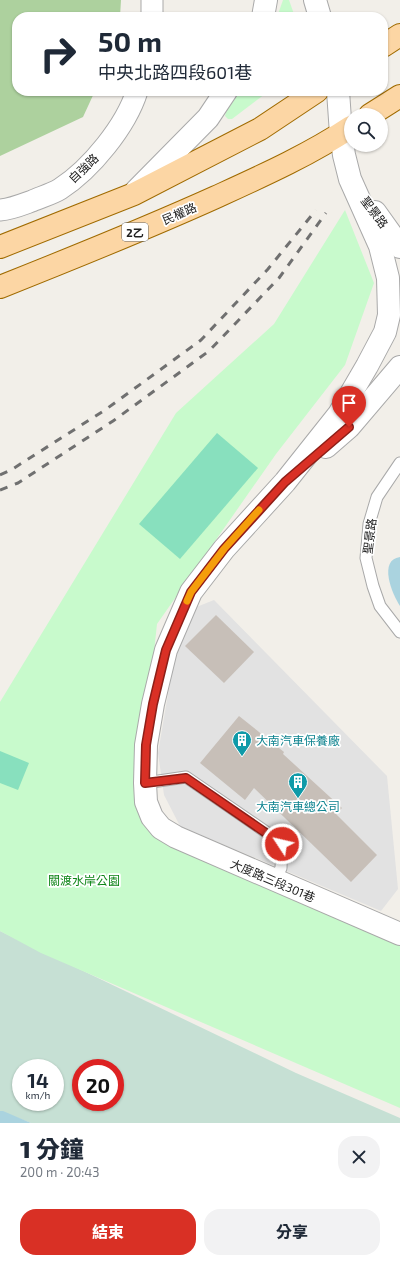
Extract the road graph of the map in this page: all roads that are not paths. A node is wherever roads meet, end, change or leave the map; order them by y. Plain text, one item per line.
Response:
1 (152, 0) edge
2 (266, 0) edge
3 (315, 0) edge
4 (152, 12) edge
5 (263, 12) edge
6 (319, 12) edge
7 (400, 35) edge
8 (388, 43) edge
9 (135, 96) edge
10 (223, 96) edge
11 (310, 96) edge
12 (339, 96) edge
13 (400, 96) edge
14 (381, 108) edge
15 (344, 120) edge
16 (344, 131) edge
17 (344, 152) edge
18 (134, 194) junction
19 (0, 210) edge
20 (390, 246) edge
21 (0, 247) edge
22 (400, 283) edge
23 (0, 287) edge
24 (400, 367) edge
25 (400, 463) edge
26 (285, 482) junction
27 (400, 632) edge
28 (145, 783) junction
29 (275, 880) junction
30 (400, 934) edge

1 - 4 street
2 - 5 street
3 - 6 street
7 - 8 main road
9 - 19 street, 自強路
10 - 18 street
11 - 18 main road
12 - 15 street
13 - 14 main road
16 - 23 main road, 民權路 / 2乙
17 - 20 street
18 - 21 main road
20 - 22 street
20 - 26 street
24 - 26 street
25 - 27 lane, 聖景路
26 - 28 street
28 - 29 street, 大度路三段301巷
28 - 29 lane
29 - 30 street, 大度路三段301巷

